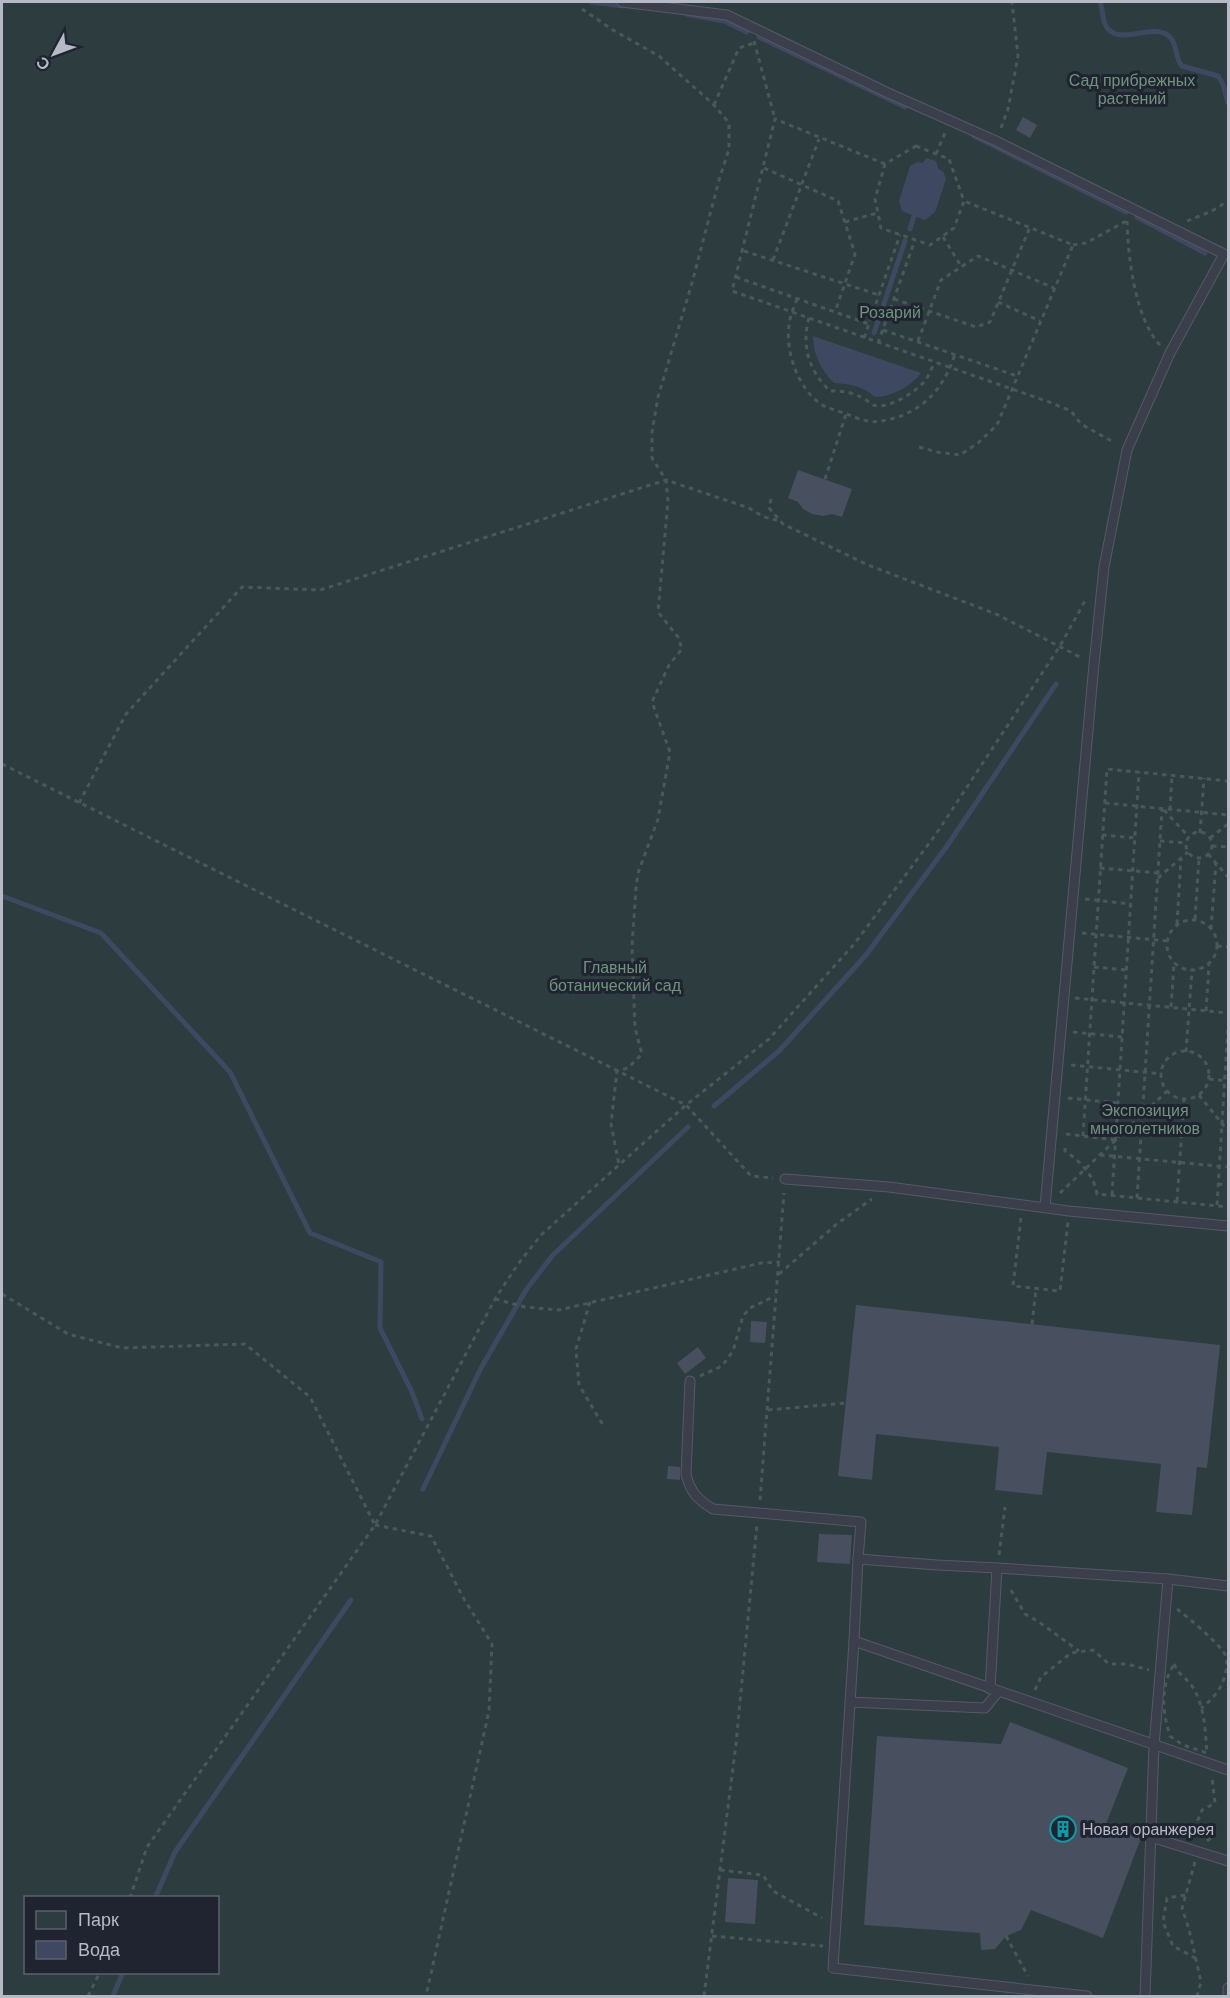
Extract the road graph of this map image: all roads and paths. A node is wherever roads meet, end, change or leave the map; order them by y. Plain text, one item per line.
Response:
1 (622, 2) edge
2 (1012, 2) edge
3 (582, 9) dead end
4 (751, 28) junction
5 (754, 43) junction
6 (714, 105) junction
7 (775, 119) junction
8 (944, 133) dead end
9 (819, 138) junction
10 (996, 141) junction
11 (936, 154) junction
12 (885, 164) junction
13 (764, 168) junction
14 (802, 185) junction
15 (964, 201) junction
16 (1228, 201) edge
17 (877, 213) junction
18 (845, 222) junction
19 (1030, 227) junction
20 (1172, 229) junction
21 (900, 234) junction
22 (943, 237) junction
23 (915, 240) junction
24 (1073, 245) junction
25 (744, 251) junction
26 (773, 260) junction
27 (961, 266) junction
28 (1012, 270) junction
29 (736, 277) junction
30 (844, 284) junction
31 (1054, 288) junction
32 (879, 295) junction
33 (797, 299) junction
34 (894, 299) junction
35 (998, 302) junction
36 (929, 311) junction
37 (792, 312) junction
38 (835, 312) junction
39 (809, 318) junction
40 (1040, 321) junction
41 (869, 324) junction
42 (883, 330) junction
43 (864, 338) junction
44 (918, 341) junction
45 (878, 343) junction
46 (1170, 352) junction
47 (955, 354) junction
48 (934, 363) junction
49 (950, 369) junction
50 (1017, 376) junction
51 (1012, 389) junction
52 (846, 414) junction
53 (919, 447) dead end
54 (1128, 450) junction
55 (825, 479) dead end
56 (666, 480) junction
57 (771, 499) dead end
58 (780, 521) junction
59 (1088, 597) dead end
60 (1060, 646) junction
61 (1094, 664) junction
62 (2, 764) edge
63 (1139, 772) junction
64 (1172, 775) junction
65 (1204, 778) junction
66 (1228, 781) edge
67 (79, 803) junction
68 (1104, 803) junction
69 (1137, 806) junction
70 (1162, 809) junction
71 (1170, 810) junction
72 (1202, 813) junction
73 (1228, 815) edge
74 (1228, 824) edge
75 (1200, 832) junction
76 (1102, 835) junction
77 (1190, 837) junction
78 (1135, 838) junction
79 (1210, 838) junction
80 (1160, 841) junction
81 (1187, 843) junction
82 (1212, 846) junction
83 (1228, 847) edge
84 (1188, 852) junction
85 (1208, 854) junction
86 (1181, 858) junction
87 (1199, 858) junction
88 (1216, 863) junction
89 (1100, 868) junction
90 (1133, 871) junction
91 (1158, 873) junction
92 (1158, 878) junction
93 (1228, 878) edge
94 (1084, 899) dead end
95 (1098, 900) junction
96 (1131, 904) junction
97 (1195, 919) junction
98 (1177, 924) junction
99 (1211, 929) junction
100 (1082, 933) dead end
101 (1096, 934) junction
102 (1128, 937) junction
103 (1154, 940) junction
104 (1167, 941) junction
105 (1217, 946) junction
106 (1228, 947) edge
107 (1174, 963) junction
108 (1209, 963) junction
109 (1094, 967) junction
110 (1126, 970) junction
111 (1192, 970) junction
112 (1075, 998) dead end
113 (1092, 999) junction
114 (1124, 1003) junction
115 (1149, 1005) junction
116 (1171, 1007) junction
117 (1189, 1009) junction
118 (1206, 1011) junction
119 (1228, 1013) edge
120 (1228, 1026) edge
121 (1072, 1032) dead end
122 (1090, 1034) junction
123 (1122, 1037) junction
124 (1186, 1052) junction
125 (1070, 1065) dead end
126 (1088, 1067) junction
127 (1120, 1070) junction
128 (617, 1071) junction
129 (1145, 1073) junction
130 (1162, 1074) junction
131 (1209, 1079) junction
132 (1227, 1081) edge
133 (1167, 1091) junction
134 (1199, 1095) junction
135 (1068, 1098) dead end
136 (1184, 1099) junction
137 (1086, 1100) junction
138 (1118, 1103) junction
139 (686, 1105) junction
140 (1143, 1114) junction
141 (1223, 1114) junction
142 (1228, 1114) edge
143 (1222, 1123) junction
144 (1228, 1131) edge
145 (1066, 1134) dead end
146 (1083, 1136) junction
147 (1116, 1140) junction
148 (1065, 1150) dead end
149 (1100, 1155) junction
150 (1115, 1156) junction
151 (1140, 1158) junction
152 (1179, 1163) junction
153 (619, 1165) junction
154 (1220, 1167) junction
155 (1228, 1167) edge
156 (1085, 1168) junction
157 (785, 1179) junction
158 (1218, 1184) junction
159 (1228, 1185) edge
160 (889, 1187) junction
161 (1112, 1195) junction
162 (1137, 1198) junction
163 (1177, 1202) junction
164 (1022, 1205) junction
165 (1217, 1205) junction
166 (1228, 1207) edge
167 (1045, 1208) junction
168 (1069, 1211) junction
169 (1228, 1226) edge
170 (780, 1262) junction
171 (778, 1276) junction
172 (1036, 1289) junction
173 (2, 1294) edge
174 (776, 1296) junction
175 (495, 1299) junction
176 (590, 1302) junction
177 (1032, 1324) dead end
178 (690, 1381) joint
179 (846, 1403) dead end
180 (768, 1410) junction
181 (603, 1425) dead end
182 (1005, 1506) dead end
183 (759, 1514) junction
184 (375, 1525) junction
185 (858, 1558) junction
186 (997, 1568) junction
187 (1168, 1579) junction
188 (1016, 1585) dead end
189 (1228, 1586) edge
190 (1011, 1590) junction
191 (1004, 1596) dead end
192 (1173, 1615) dead end
193 (854, 1641) junction
194 (1079, 1651) junction
195 (1174, 1655) dead end
196 (1149, 1664) dead end
197 (1174, 1664) junction
198 (1149, 1671) junction
199 (1148, 1679) dead end
200 (994, 1691) junction
201 (1034, 1692) dead end
202 (850, 1702) junction
203 (1201, 1708) junction
204 (1154, 1746) junction
205 (1228, 1770) edge
206 (1212, 1776) dead end
207 (1151, 1837) junction
208 (1198, 1851) junction
209 (1228, 1861) edge
210 (720, 1870) junction
211 (1185, 1895) junction
212 (131, 1896) edge
213 (836, 1922) junction
214 (1006, 1935) dead end
215 (712, 1936) junction
216 (834, 1947) junction
217 (1197, 1959) junction
218 (99, 1974) edge
219 (1228, 1988) edge
220 (1036, 1991) junction
221 (88, 1996) edge
222 (426, 1996) edge
223 (704, 1996) edge
224 (1087, 1996) edge
225 (1145, 1996) edge
226 (1197, 1996) edge
227 (1228, 1996) edge

1 - 4 lane
2 - 10 path
3 - 6 path
4 - 5 path
4 - 10 lane
5 - 6 path
5 - 7 path
6 - 56 path
7 - 9 path
7 - 13 path
8 - 11 path
9 - 12 path
9 - 14 path
10 - 20 lane
11 - 12 path
11 - 15 path
12 - 17 path
13 - 14 path
13 - 25 path
14 - 18 path
14 - 26 path
15 - 19 path
15 - 22 path
16 - 20 path
17 - 18 path
17 - 21 path
18 - 30 path
19 - 24 path
19 - 28 path
20 - 46 lane
21 - 23 path
21 - 32 path
22 - 23 path
22 - 27 path
23 - 34 path
24 - 31 path
24 - 46 path
25 - 26 path
25 - 29 path
26 - 30 path
27 - 28 path
27 - 36 path
28 - 31 path
28 - 35 path
29 - 33 path
29 - 37 path
30 - 32 path
30 - 38 path
31 - 40 path
32 - 41 path
33 - 37 path
33 - 38 path
34 - 36 path
34 - 42 path
35 - 36 path
35 - 40 path
36 - 44 path
37 - 39 path
37 - 52 path
38 - 41 path
39 - 43 path
39 - 48 path
40 - 50 path
41 - 43 path
42 - 44 path
42 - 45 path
43 - 45 path
44 - 47 path
45 - 48 path
46 - 54 lane
47 - 49 path
47 - 50 path
48 - 49 path
49 - 51 path
49 - 52 path
50 - 51 path
51 - 53 path
51 - 54 path
52 - 55 path
54 - 61 lane
56 - 58 path
56 - 67 path
56 - 128 path
57 - 58 path
58 - 60 path
59 - 60 path
60 - 61 path
60 - 139 path
61 - 167 lane
62 - 67 path
63 - 64 path
63 - 68 path
63 - 69 path
64 - 65 path
64 - 71 path
65 - 66 path
65 - 72 path
67 - 128 path
68 - 69 path
68 - 76 path
69 - 70 path
69 - 78 path
70 - 71 path
70 - 77 path
70 - 80 path
71 - 72 path
72 - 73 path
72 - 75 path
74 - 79 path
75 - 77 path
75 - 79 path
76 - 78 path
76 - 89 path
77 - 81 path
78 - 90 path
79 - 82 path
80 - 81 path
80 - 91 path
81 - 84 path
82 - 83 path
82 - 85 path
84 - 86 path
84 - 87 path
85 - 87 path
85 - 88 path
86 - 92 path
86 - 98 path
87 - 97 path
88 - 93 path
88 - 99 path
89 - 90 path
89 - 95 path
90 - 91 path
90 - 96 path
91 - 92 path
92 - 103 path
94 - 95 path
95 - 96 path
95 - 101 path
96 - 102 path
97 - 98 path
97 - 99 path
98 - 104 path
99 - 105 path
100 - 101 path
101 - 102 path
101 - 109 path
102 - 103 path
102 - 110 path
103 - 104 path
103 - 115 path
104 - 107 path
105 - 106 path
105 - 108 path
107 - 111 path
107 - 116 path
108 - 111 path
108 - 118 path
109 - 110 path
109 - 113 path
110 - 114 path
111 - 117 path
112 - 113 path
113 - 114 path
113 - 122 path
114 - 115 path
114 - 123 path
115 - 116 path
115 - 129 path
116 - 117 path
117 - 118 path
117 - 124 path
118 - 119 path
120 - 132 path
121 - 122 path
122 - 123 path
122 - 126 path
123 - 127 path
124 - 130 path
124 - 131 path
125 - 126 path
126 - 127 path
126 - 137 path
127 - 129 path
127 - 138 path
128 - 139 path
128 - 153 path
129 - 130 path
129 - 140 path
130 - 133 path
131 - 132 path
131 - 134 path
132 - 141 path
133 - 136 path
133 - 140 path
134 - 136 path
134 - 143 path
135 - 137 path
136 - 152 path
137 - 138 path
137 - 146 path
138 - 147 path
139 - 153 path
139 - 157 path
140 - 147 path
140 - 151 path
141 - 142 path
141 - 143 path
143 - 144 path
143 - 154 path
145 - 146 path
146 - 147 path
147 - 149 path
147 - 150 path
148 - 156 path
149 - 150 path
149 - 156 path
150 - 151 path
150 - 161 path
151 - 152 path
151 - 162 path
152 - 154 path
152 - 163 path
153 - 175 path
154 - 155 path
154 - 158 path
156 - 161 path
156 - 167 path
157 - 160 lane
157 - 170 path
158 - 159 path
158 - 165 path
160 - 164 lane
160 - 171 path
161 - 162 path
162 - 163 path
163 - 165 path
164 - 167 lane
164 - 172 path
165 - 166 path
167 - 168 lane
168 - 169 lane
168 - 172 path
170 - 171 path
170 - 176 path
171 - 174 path
172 - 177 path
173 - 184 path
174 - 178 path
174 - 180 path
175 - 176 path
175 - 184 path
176 - 181 path
178 - 183 lane
179 - 180 path
180 - 183 path
182 - 186 path
183 - 185 lane
183 - 210 path
184 - 212 path
184 - 222 path
185 - 186 lane
185 - 193 lane
186 - 187 lane
186 - 200 lane
187 - 189 lane
187 - 204 lane
188 - 190 path
190 - 191 path
190 - 194 path
192 - 203 path
193 - 200 lane
193 - 202 lane
194 - 198 path
194 - 201 path
195 - 197 path
196 - 198 path
197 - 203 path
197 - 203 path
198 - 199 path
200 - 202 lane
200 - 204 lane
202 - 213 lane
204 - 205 lane
204 - 207 lane
206 - 208 path
207 - 208 lane
207 - 225 lane
208 - 209 lane
208 - 211 path
210 - 213 path
210 - 215 path
211 - 217 path
211 - 217 path
213 - 216 lane
214 - 220 path
215 - 216 path
215 - 223 path
216 - 220 lane
217 - 226 path
218 - 221 path
219 - 227 lane
220 - 224 lane

